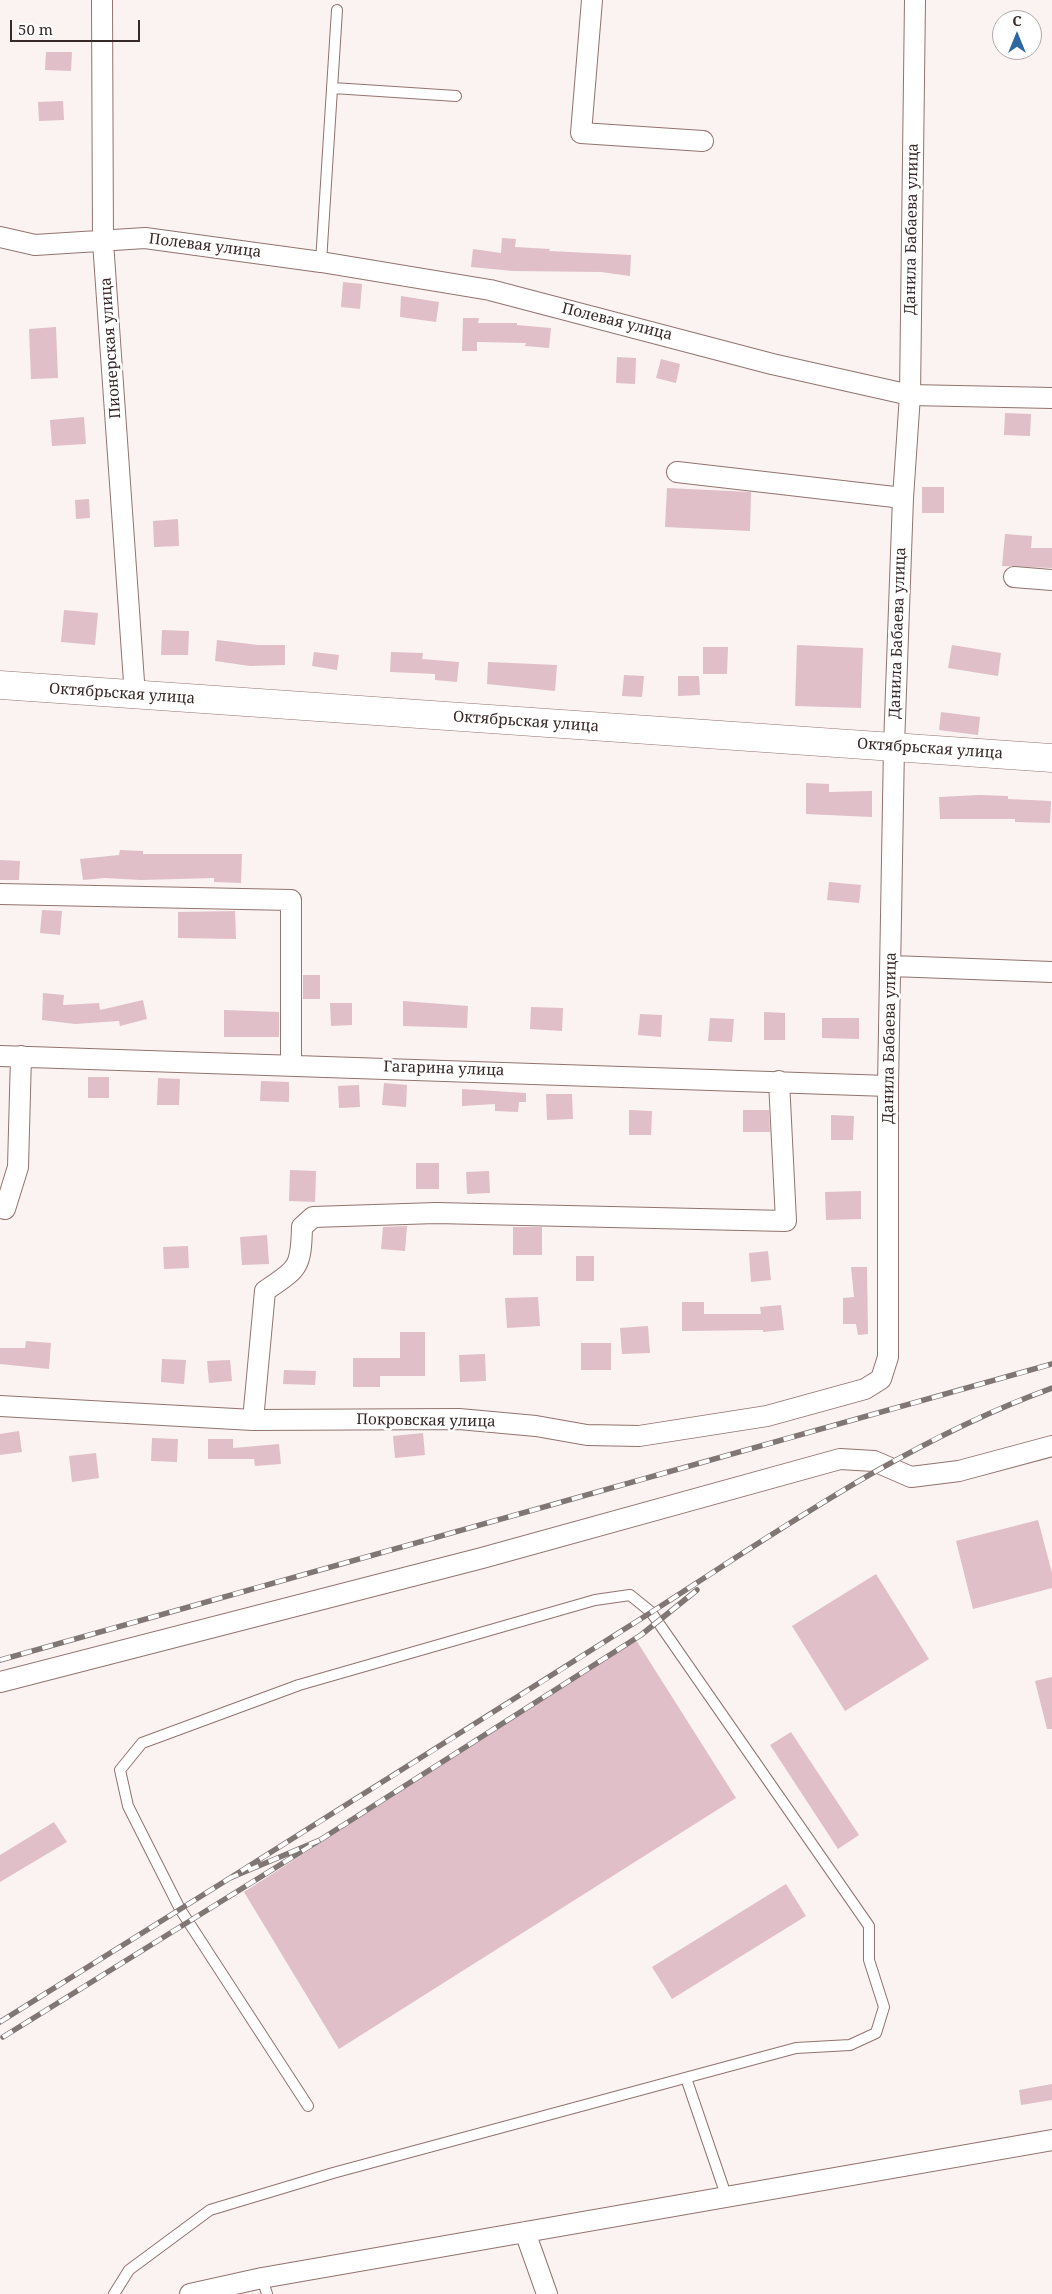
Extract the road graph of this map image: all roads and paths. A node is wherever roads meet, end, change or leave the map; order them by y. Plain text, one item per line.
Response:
1 (102, 0) edge
2 (592, 0) edge
3 (915, 0) edge
4 (337, 10) dead end
5 (333, 88) junction
6 (456, 96) dead end
7 (703, 141) dead end
8 (0, 237) edge
9 (103, 242) junction
10 (321, 262) junction
11 (910, 395) junction
12 (1052, 398) edge
13 (677, 472) dead end
14 (903, 498) junction
15 (1014, 577) dead end
16 (1052, 580) edge
17 (0, 685) edge
18 (135, 696) junction
19 (894, 746) junction
20 (1052, 758) edge
21 (0, 894) edge
22 (892, 966) junction
23 (1052, 972) edge
24 (0, 1056) edge
25 (21, 1056) junction
26 (291, 1064) junction
27 (779, 1081) junction
28 (888, 1086) junction
29 (5, 1209) dead end
30 (888, 1357) joint
31 (0, 1406) edge
32 (253, 1420) junction
33 (1052, 1446) edge
34 (0, 1682) edge
35 (686, 2078) junction
36 (308, 2106) dead end
37 (1052, 2140) edge
38 (727, 2198) junction
39 (525, 2232) junction
40 (264, 2286) edge
41 (114, 2294) edge
42 (190, 2294) edge
43 (547, 2294) edge

1 - 9 street, Пионерская улица
2 - 7 street
3 - 11 street, Данила Бабаева улица
4 - 5 lane
5 - 6 lane
5 - 10 lane
8 - 9 street, Полевая улица
9 - 10 street, Полевая улица
9 - 18 street, Пионерская улица
10 - 11 street, Полевая улица
11 - 12 street, Полевая улица
11 - 14 street, Данила Бабаева улица
13 - 14 street
14 - 19 street, Данила Бабаева улица
15 - 16 street
17 - 18 street, Октябрьская улица
18 - 19 street, Октябрьская улица
19 - 20 street, Октябрьская улица
19 - 22 street, Данила Бабаева улица
21 - 26 street
22 - 23 street
22 - 28 street, Данила Бабаева улица
24 - 25 street, Гагарина улица
25 - 26 street, Гагарина улица
25 - 29 street
26 - 27 street, Гагарина улица
27 - 28 street, Гагарина улица
27 - 32 street
28 - 30 street, Данила Бабаева улица
30 - 32 street, Покровская улица
31 - 32 street, Покровская улица
33 - 34 street
35 - 36 lane
35 - 38 lane
35 - 41 lane
37 - 38 street
38 - 39 street
39 - 40 street
39 - 43 street
40 - 42 street

